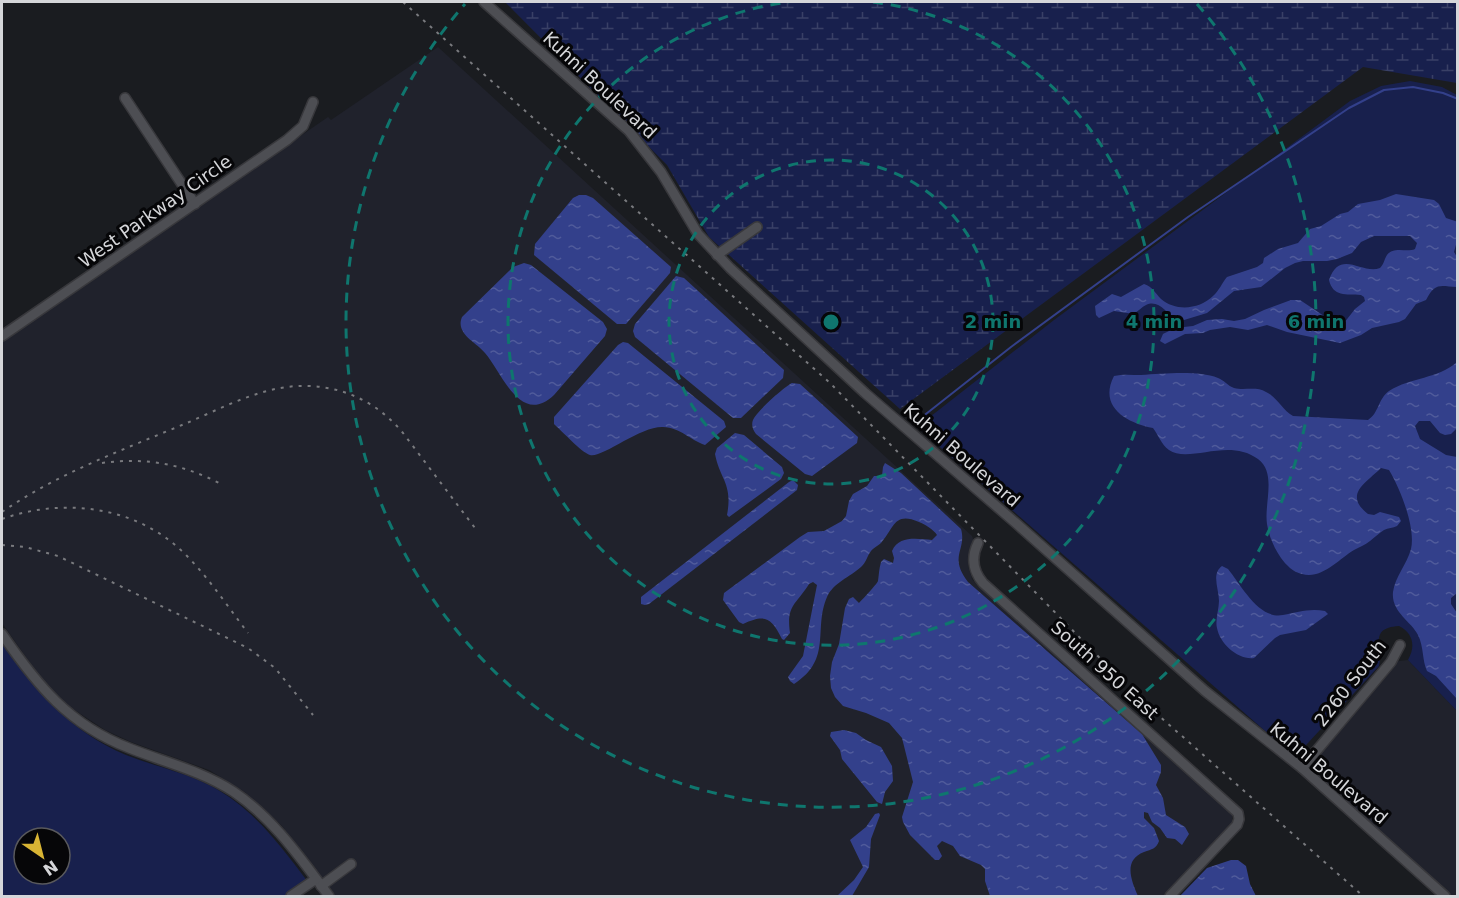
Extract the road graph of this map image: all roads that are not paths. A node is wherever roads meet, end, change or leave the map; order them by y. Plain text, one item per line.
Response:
1 (487, 5) edge
2 (126, 98) dead end
3 (313, 102) dead end
4 (195, 204) junction
5 (757, 227) dead end
6 (717, 255) junction
7 (2, 336) edge
8 (978, 543) dead end
9 (2, 634) edge
10 (1400, 645) dead end
11 (1302, 768) junction
12 (351, 864) dead end
13 (318, 883) junction
14 (291, 897) edge
15 (329, 897) edge
16 (1170, 897) edge
17 (1445, 897) edge

1 - 6 street, Kuhni Boulevard
2 - 4 street
3 - 4 street, West Parkway Circle
4 - 7 street, West Parkway Circle
5 - 6 street
6 - 11 street, Kuhni Boulevard
8 - 16 street, South 950 East
9 - 13 street
10 - 11 street, 2260 South
11 - 17 street, Kuhni Boulevard
12 - 13 street
13 - 14 street
13 - 15 street

